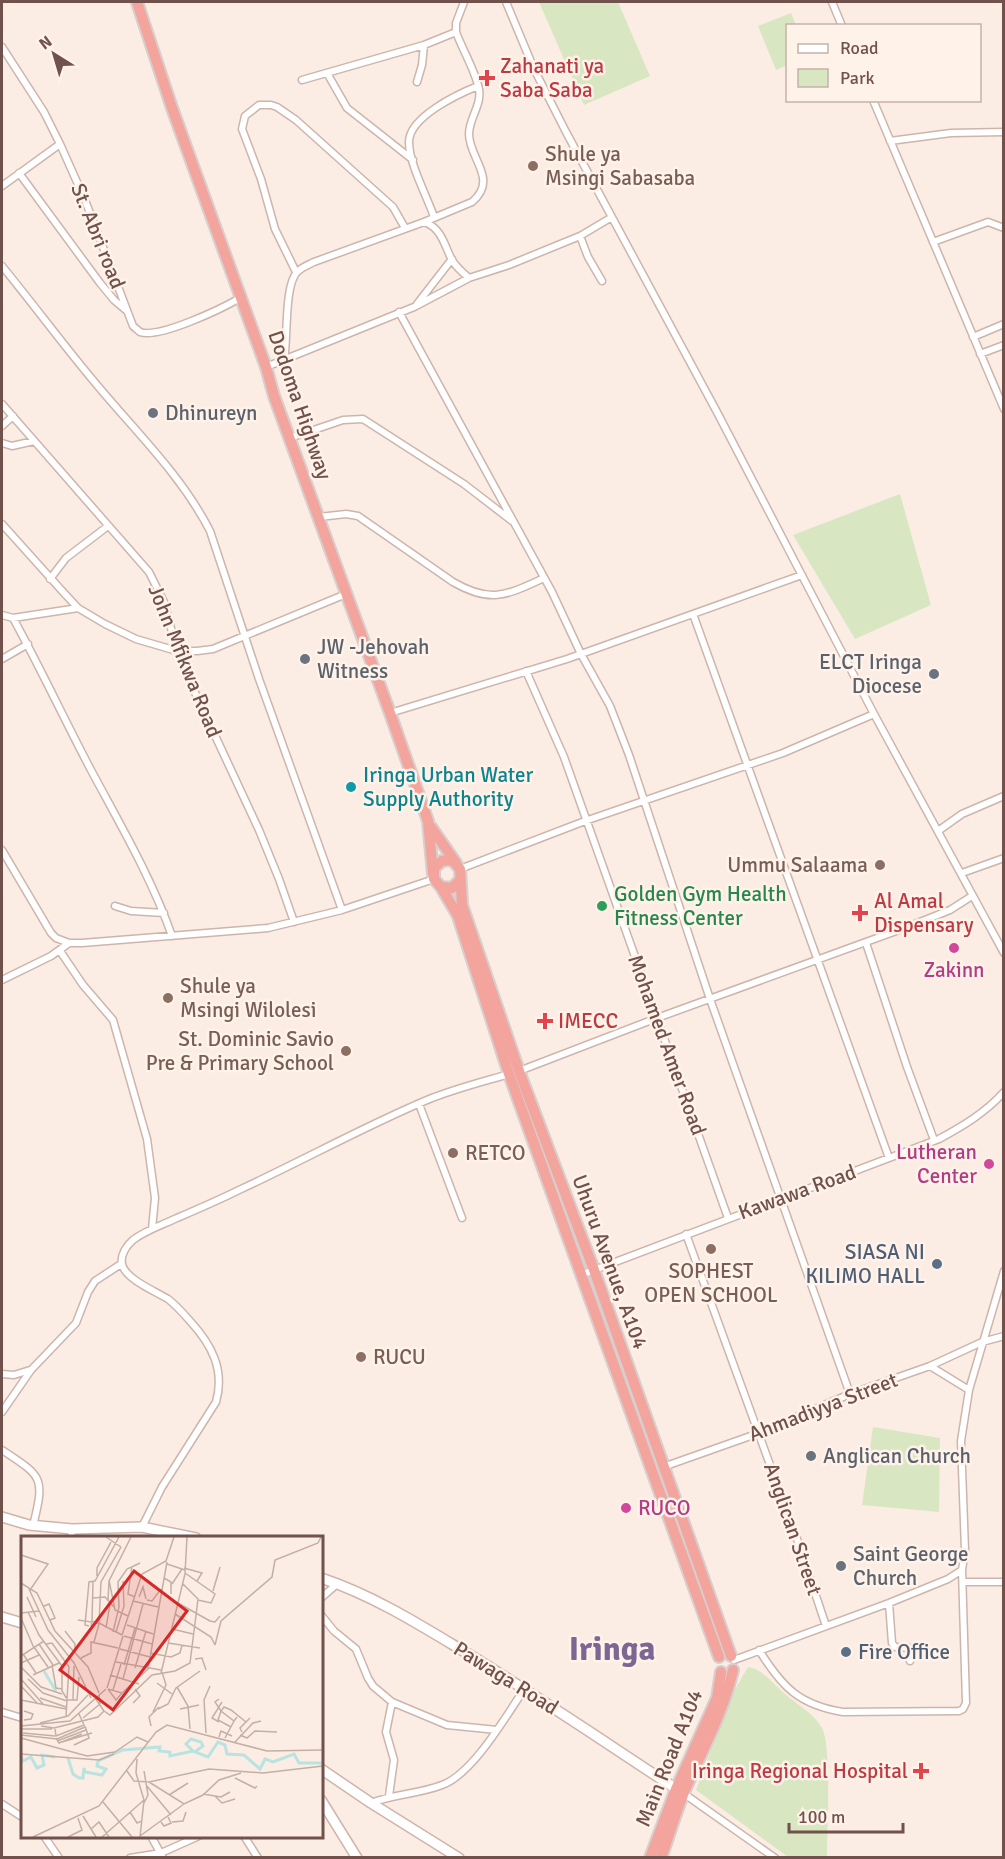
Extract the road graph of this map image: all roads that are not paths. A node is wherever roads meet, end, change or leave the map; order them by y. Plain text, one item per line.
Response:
1 (137, 2) edge
2 (464, 2) edge
3 (506, 2) edge
4 (832, 2) edge
5 (841, 24) edge
6 (456, 32) junction
7 (424, 45) junction
8 (2, 47) edge
9 (327, 73) junction
10 (302, 80) dead end
11 (417, 82) dead end
12 (478, 86) junction
13 (874, 102) edge
14 (1004, 132) edge
15 (890, 141) junction
16 (60, 144) junction
17 (413, 160) junction
18 (19, 172) junction
19 (2, 186) edge
20 (434, 217) junction
21 (612, 217) junction
22 (424, 222) junction
23 (405, 228) junction
24 (1004, 228) edge
25 (580, 236) junction
26 (933, 242) junction
27 (452, 260) junction
28 (2, 266) edge
29 (296, 272) junction
30 (469, 278) junction
31 (602, 281) dead end
32 (240, 298) junction
33 (414, 307) junction
34 (127, 312) junction
35 (399, 312) junction
36 (1004, 324) edge
37 (973, 337) junction
38 (1004, 345) edge
39 (980, 354) junction
40 (284, 360) junction
41 (266, 367) junction
42 (2, 404) edge
43 (1004, 409) edge
44 (13, 416) junction
45 (2, 426) edge
46 (290, 438) junction
47 (34, 441) junction
48 (2, 443) edge
49 (319, 517) junction
50 (514, 523) junction
51 (2, 524) edge
52 (108, 526) junction
53 (802, 574) junction
54 (544, 578) junction
55 (50, 579) junction
56 (346, 594) junction
57 (78, 608) junction
58 (693, 614) junction
59 (2, 615) edge
60 (13, 618) junction
61 (245, 636) junction
62 (28, 644) junction
63 (177, 651) junction
64 (581, 654) junction
65 (2, 659) edge
66 (526, 671) junction
67 (390, 713) junction
68 (874, 714) junction
69 (746, 765) junction
70 (1004, 796) edge
71 (644, 801) junction
72 (428, 821) junction
73 (585, 821) junction
74 (938, 831) junction
75 (2, 850) edge
76 (1004, 858) edge
77 (459, 871) junction
78 (962, 873) junction
79 (436, 880) junction
80 (972, 896) junction
81 (115, 906) dead end
82 (342, 910) junction
83 (164, 913) junction
84 (294, 922) junction
85 (172, 936) junction
86 (69, 943) junction
87 (866, 943) junction
88 (60, 951) junction
89 (1004, 953) edge
90 (817, 959) junction
91 (2, 980) edge
92 (710, 999) junction
93 (657, 1018) junction
94 (514, 1072) junction
95 (1004, 1092) edge
96 (419, 1104) junction
97 (934, 1140) junction
98 (889, 1158) junction
99 (782, 1198) junction
100 (462, 1218) dead end
101 (728, 1218) junction
102 (152, 1229) junction
103 (686, 1234) junction
104 (121, 1263) junction
105 (594, 1270) junction
106 (1004, 1271) edge
107 (581, 1275) junction
108 (1004, 1336) edge
109 (982, 1342) junction
110 (930, 1366) junction
111 (31, 1370) junction
112 (2, 1374) edge
113 (969, 1390) junction
114 (850, 1394) junction
115 (2, 1413) edge
116 (759, 1433) junction
117 (2, 1450) edge
118 (662, 1467) junction
119 (2, 1517) edge
120 (33, 1526) junction
121 (142, 1527) junction
122 (72, 1533) edge
123 (186, 1536) edge
124 (962, 1570) junction
125 (322, 1578) edge
126 (963, 1582) junction
127 (1004, 1582) edge
128 (338, 1583) junction
129 (322, 1597) edge
130 (889, 1603) junction
131 (322, 1616) edge
132 (2, 1617) edge
133 (21, 1623) edge
134 (826, 1626) junction
135 (759, 1650) junction
136 (729, 1661) junction
137 (910, 1661) dead end
138 (525, 1688) junction
139 (392, 1702) junction
140 (2, 1712) edge
141 (21, 1718) edge
142 (496, 1730) junction
143 (322, 1770) edge
144 (680, 1791) junction
145 (389, 1796) junction
146 (322, 1802) edge
147 (2, 1803) edge
148 (371, 1803) junction
149 (21, 1816) edge
150 (45, 1838) edge
151 (152, 1838) edge
152 (196, 1838) edge
153 (245, 1838) edge
154 (162, 1855) edge
155 (59, 1857) edge
156 (130, 1857) edge
157 (258, 1857) edge
158 (357, 1857) edge
159 (459, 1857) edge
160 (650, 1857) edge
161 (661, 1857) edge
162 (775, 1857) edge

1 - 32 highway, Dodoma Highway
2 - 6 street
3 - 21 street
4 - 5 street
6 - 7 street
6 - 12 street
7 - 9 street
7 - 11 street
8 - 16 street, St. Abri road
9 - 10 street
9 - 17 street
12 - 17 street
12 - 20 street
13 - 15 street
14 - 15 street
15 - 26 street
16 - 18 street
16 - 34 street, St. Abri road
17 - 20 street
18 - 19 street
18 - 34 street
20 - 22 street
21 - 25 street
21 - 53 street
22 - 23 street
22 - 27 street
23 - 29 street
23 - 29 street
24 - 26 street
25 - 30 street
25 - 31 street
26 - 37 street
27 - 30 street
27 - 33 street
28 - 61 street
29 - 40 street
30 - 33 street
32 - 34 street, St. Abri road
32 - 41 highway, Dodoma Highway
33 - 35 street
35 - 40 street
35 - 50 street
36 - 37 street
37 - 39 street
38 - 39 street
39 - 43 street
40 - 41 street
41 - 46 highway, Dodoma Highway
42 - 44 street, John Mfikwa Road
44 - 45 street
44 - 47 street, John Mfikwa Road
46 - 49 highway, Dodoma Highway
46 - 50 street
47 - 48 street
47 - 52 street, John Mfikwa Road
49 - 54 street
49 - 56 highway, Dodoma Highway
50 - 54 street
51 - 55 street
52 - 55 street
52 - 63 street, John Mfikwa Road
53 - 58 street
53 - 68 street
54 - 64 street
55 - 57 street
56 - 61 street
56 - 67 highway, Dodoma Highway
57 - 60 street
57 - 63 street
58 - 64 street
58 - 69 street
59 - 60 street
60 - 62 street
61 - 63 street
61 - 82 street
62 - 65 street
62 - 83 street
63 - 84 street, John Mfikwa Road
64 - 66 street
64 - 71 street
66 - 67 street
66 - 73 street, Mohamed Amer Road
67 - 72 highway, Dodoma Highway
68 - 69 street
68 - 74 street
69 - 71 street
69 - 90 street
70 - 74 street
71 - 73 street
71 - 92 street
72 - 77 highway
72 - 79 highway
73 - 77 street
73 - 93 street, Mohamed Amer Road
74 - 78 street
75 - 86 street
76 - 78 street
77 - 79 highway
77 - 79 highway
77 - 94 highway, Uhuru Avenue, A104
78 - 80 street
79 - 82 street
79 - 94 highway, Uhuru Avenue, A104
80 - 87 street
80 - 89 street
81 - 83 street
82 - 84 street
83 - 85 street
84 - 85 street
85 - 86 street
86 - 88 street
87 - 90 street
87 - 97 street
88 - 91 street
88 - 102 street
90 - 92 street
90 - 98 street
92 - 93 street
92 - 99 street
93 - 94 street
93 - 101 street, Mohamed Amer Road
94 - 96 street
94 - 105 highway, Uhuru Avenue, A104
94 - 107 highway, Uhuru Avenue, A104
95 - 97 street, Kawawa Road
96 - 100 street
96 - 102 street
97 - 98 street, Kawawa Road
98 - 99 street, Kawawa Road
99 - 101 street, Kawawa Road
99 - 114 street
101 - 103 street, Kawawa Road
102 - 104 street
103 - 105 street, Kawawa Road
103 - 116 street, Anglican Street
104 - 111 street
104 - 121 street
105 - 107 street, Kawawa Road
105 - 118 highway, Uhuru Avenue, A104
106 - 109 street
107 - 136 highway, Uhuru Avenue, A104
108 - 109 street, Ahmadiyya Street
109 - 110 street, Ahmadiyya Street
109 - 113 street
110 - 113 street
110 - 114 street, Ahmadiyya Street
111 - 112 street
111 - 115 street
113 - 124 street
114 - 116 street, Ahmadiyya Street
116 - 118 street, Ahmadiyya Street
116 - 134 street, Anglican Street
117 - 120 street
118 - 136 highway, Uhuru Avenue, A104
119 - 120 main road
120 - 122 main road
121 - 122 main road
121 - 123 main road
124 - 126 street
124 - 130 street
125 - 128 main road, Pawaga Road
126 - 127 street
126 - 135 street
128 - 129 street
128 - 138 main road, Pawaga Road
130 - 134 street
130 - 137 street
131 - 139 street
132 - 133 main road
134 - 135 street
135 - 136 street
136 - 144 highway
136 - 144 highway, Main Road A104
138 - 142 street
138 - 144 main road, Pawaga Road
139 - 142 street
139 - 145 street
140 - 141 street
142 - 145 street
143 - 148 main road
144 - 160 highway, Main Road A104
144 - 161 highway
144 - 162 street
145 - 148 street
146 - 158 main road
147 - 149 street
148 - 159 main road
150 - 155 street
151 - 154 street
152 - 154 street
153 - 157 street
154 - 156 street

